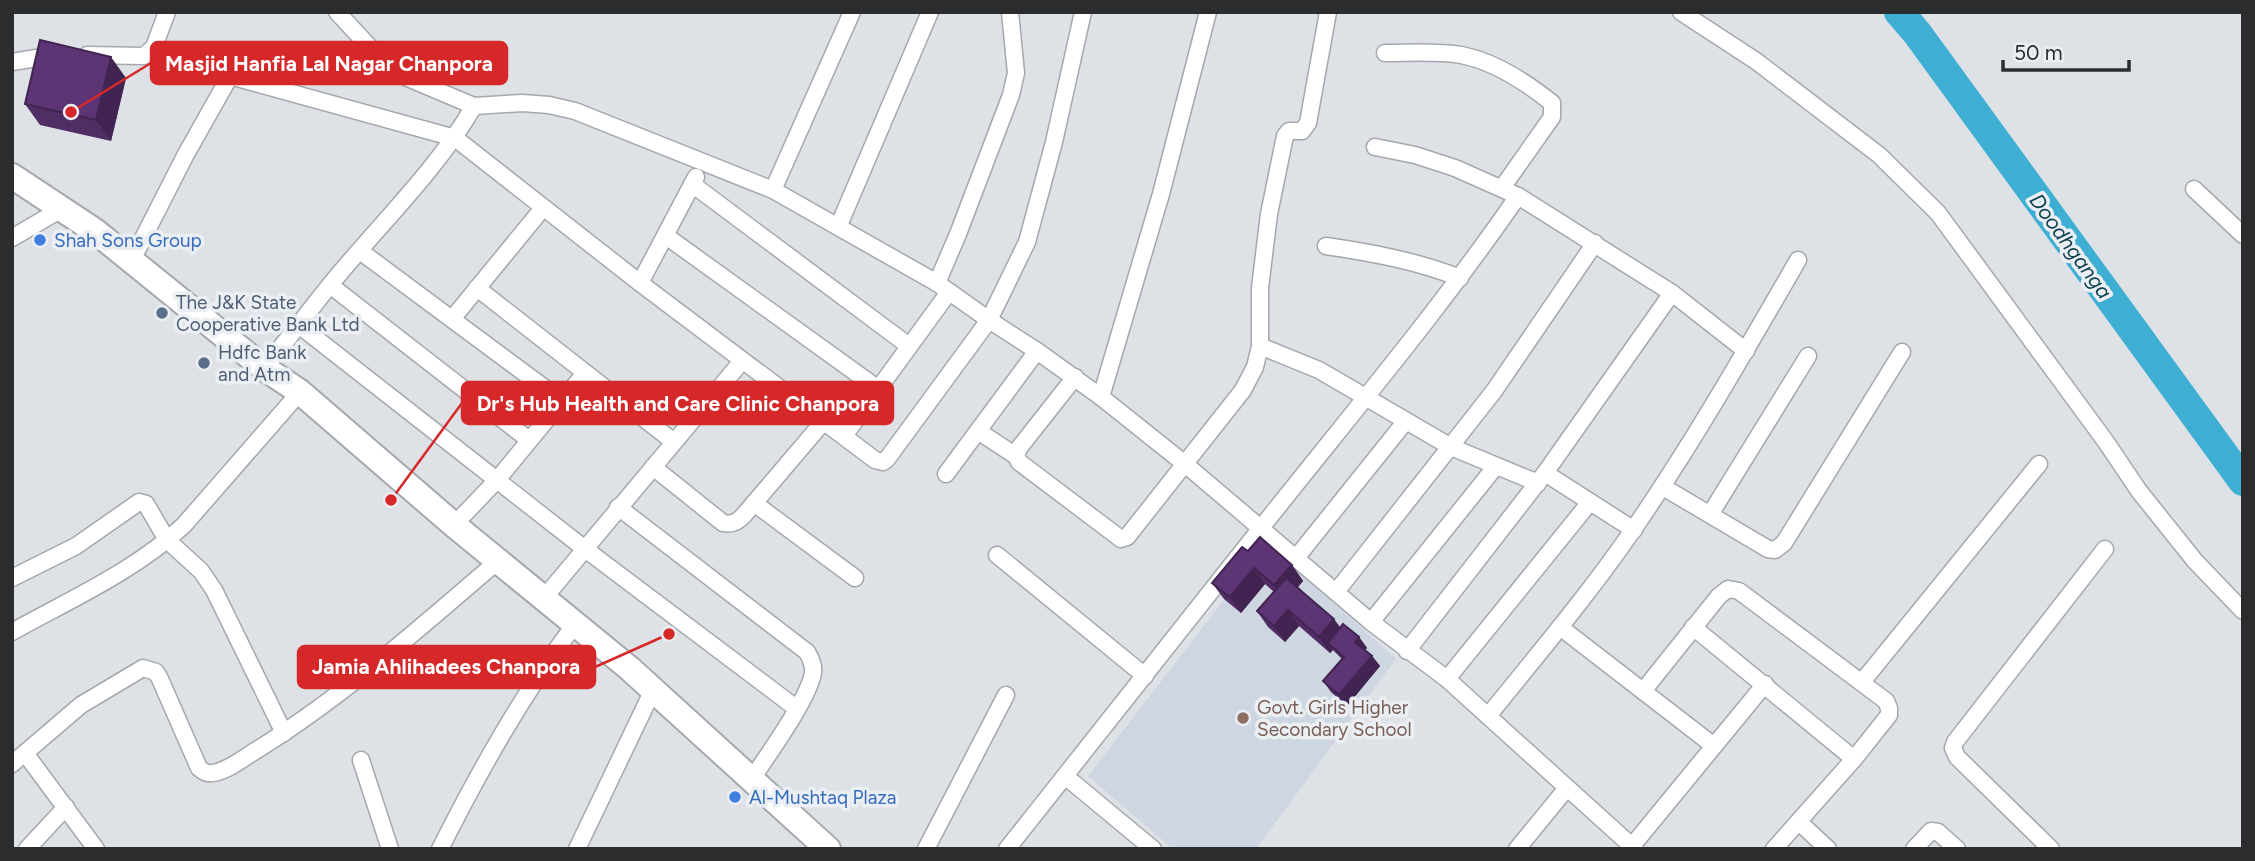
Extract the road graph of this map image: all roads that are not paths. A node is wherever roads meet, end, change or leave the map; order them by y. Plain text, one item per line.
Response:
1 (167, 12) edge
2 (337, 12) edge
3 (852, 12) edge
4 (930, 12) edge
5 (1010, 12) edge
6 (1083, 12) edge
7 (1208, 12) edge
8 (1328, 12) edge
9 (1681, 12) edge
10 (150, 52) junction
11 (1385, 53) dead end
12 (12, 62) edge
13 (230, 76) junction
14 (474, 106) junction
15 (455, 138) junction
16 (1375, 147) dead end
17 (702, 163) junction
18 (12, 176) edge
19 (692, 184) junction
20 (1502, 188) junction
21 (2194, 189) dead end
22 (773, 190) junction
23 (1518, 196) junction
24 (63, 208) junction
25 (543, 208) junction
26 (839, 225) junction
27 (2243, 235) edge
28 (666, 236) junction
29 (12, 238) edge
30 (1595, 243) junction
31 (1326, 246) dead end
32 (360, 251) junction
33 (1798, 260) dead end
34 (131, 262) junction
35 (1461, 278) junction
36 (640, 283) junction
37 (330, 285) junction
38 (943, 287) junction
39 (477, 288) junction
40 (1672, 293) junction
41 (452, 319) junction
42 (989, 320) junction
43 (300, 326) junction
44 (909, 346) junction
45 (1260, 346) junction
46 (1037, 351) junction
47 (1746, 351) junction
48 (1902, 352) dead end
49 (1808, 356) dead end
50 (742, 361) junction
51 (264, 368) junction
52 (585, 373) junction
53 (1074, 377) junction
54 (877, 388) junction
55 (300, 392) junction
56 (1368, 396) junction
57 (1101, 397) junction
58 (562, 401) junction
59 (824, 421) junction
60 (1405, 422) junction
61 (978, 431) junction
62 (844, 436) junction
63 (529, 440) junction
64 (674, 442) junction
65 (1451, 447) junction
66 (1016, 456) junction
67 (1185, 464) junction
68 (2039, 464) dead end
69 (1496, 466) junction
70 (653, 467) junction
71 (946, 474) dead end
72 (1541, 478) junction
73 (497, 480) junction
74 (1663, 486) junction
75 (1590, 502) junction
76 (754, 503) junction
77 (618, 507) junction
78 (1711, 513) junction
79 (454, 525) junction
80 (1261, 528) junction
81 (1634, 530) junction
82 (167, 540) junction
83 (2105, 548) dead end
84 (585, 549) junction
85 (997, 555) dead end
86 (1296, 558) junction
87 (499, 560) junction
88 (12, 578) edge
89 (855, 578) dead end
90 (1336, 592) junction
91 (544, 598) junction
92 (2243, 611) edge
93 (1371, 622) junction
94 (575, 624) junction
95 (1693, 627) junction
96 (1560, 628) junction
97 (12, 632) edge
98 (1407, 650) junction
99 (1145, 676) junction
100 (1447, 679) junction
101 (1862, 682) junction
102 (1765, 684) junction
103 (653, 690) junction
104 (1643, 691) junction
105 (1006, 695) dead end
106 (796, 708) junction
107 (1488, 716) junction
108 (284, 733) junction
109 (1714, 746) junction
110 (25, 753) junction
111 (1854, 759) junction
112 (361, 760) dead end
113 (12, 764) edge
114 (1065, 776) junction
115 (752, 779) junction
116 (1567, 788) junction
117 (66, 807) junction
118 (1799, 822) junction
119 (1633, 847) edge
120 (27, 849) edge
121 (96, 849) edge
122 (390, 849) edge
123 (440, 849) edge
124 (577, 849) edge
125 (828, 849) edge
126 (926, 849) edge
127 (1007, 849) edge
128 (1153, 849) edge
129 (1517, 849) edge
130 (1774, 849) edge
131 (1828, 849) edge
132 (1914, 849) edge
133 (1956, 849) edge
134 (2051, 849) edge

1 - 10 street
2 - 14 street
3 - 22 street
4 - 26 street
5 - 38 street
6 - 42 street
7 - 57 street
8 - 45 street
9 - 92 street
10 - 12 street
10 - 13 street
11 - 20 street
13 - 15 street
13 - 34 street
14 - 15 street
14 - 17 street
15 - 25 street
15 - 32 street
16 - 20 street
17 - 19 street
17 - 22 street
18 - 24 main road
19 - 28 street
19 - 44 street
20 - 23 street
21 - 27 street
22 - 26 street
23 - 30 street
23 - 35 street
24 - 29 street
24 - 34 main road
25 - 36 street
25 - 39 street
26 - 38 street
28 - 36 street
28 - 54 street
30 - 40 street
30 - 65 street
31 - 35 street
32 - 37 street
32 - 41 street
33 - 47 street
34 - 51 main road
35 - 56 street
36 - 50 street
37 - 43 street
37 - 63 street
38 - 42 street
38 - 44 street
39 - 41 street
39 - 52 street
40 - 47 street
40 - 72 street
41 - 58 street
42 - 46 street
42 - 62 street
43 - 51 street
43 - 73 street
44 - 54 street
45 - 56 street
45 - 67 street
46 - 53 street
46 - 61 street
47 - 74 street
48 - 78 street
49 - 78 street
50 - 59 street
50 - 64 street
51 - 55 main road
52 - 58 street
52 - 64 street
53 - 57 street
53 - 66 street
54 - 62 street
55 - 79 main road
55 - 82 street
56 - 60 street
56 - 80 street
57 - 67 street
58 - 63 street
59 - 62 street
59 - 76 street
60 - 65 street
60 - 86 street
61 - 66 street
61 - 71 street
63 - 73 street
64 - 70 street
65 - 69 street
65 - 90 street
66 - 67 street
67 - 80 street
68 - 101 street
69 - 72 street
69 - 93 street
70 - 76 street
70 - 77 street
72 - 75 street
72 - 98 street
73 - 79 street
73 - 84 street
74 - 78 street
74 - 81 street
75 - 81 street
75 - 100 street
76 - 89 street
77 - 84 street
77 - 106 street
79 - 87 main road
80 - 86 street
80 - 99 street
81 - 96 street
82 - 88 street
82 - 97 street
82 - 108 street
83 - 134 street
84 - 91 street
84 - 106 street
85 - 99 street
86 - 90 street
87 - 91 main road
87 - 108 street
90 - 93 street
91 - 94 main road
93 - 98 street
94 - 103 main road
94 - 123 street
95 - 101 street
95 - 102 street
95 - 104 street
96 - 104 street
96 - 107 street
98 - 100 street
99 - 114 street
100 - 107 street
101 - 111 street
102 - 109 street
102 - 111 street
103 - 115 main road
103 - 124 street
104 - 109 street
105 - 126 street
106 - 115 street
107 - 116 street
108 - 110 street
109 - 119 street
110 - 113 street
110 - 117 street
111 - 118 street
112 - 122 street
114 - 127 street
114 - 128 street
115 - 125 main road
116 - 119 street
116 - 129 street
117 - 120 street
117 - 121 street
118 - 130 street
118 - 131 street
132 - 133 street

